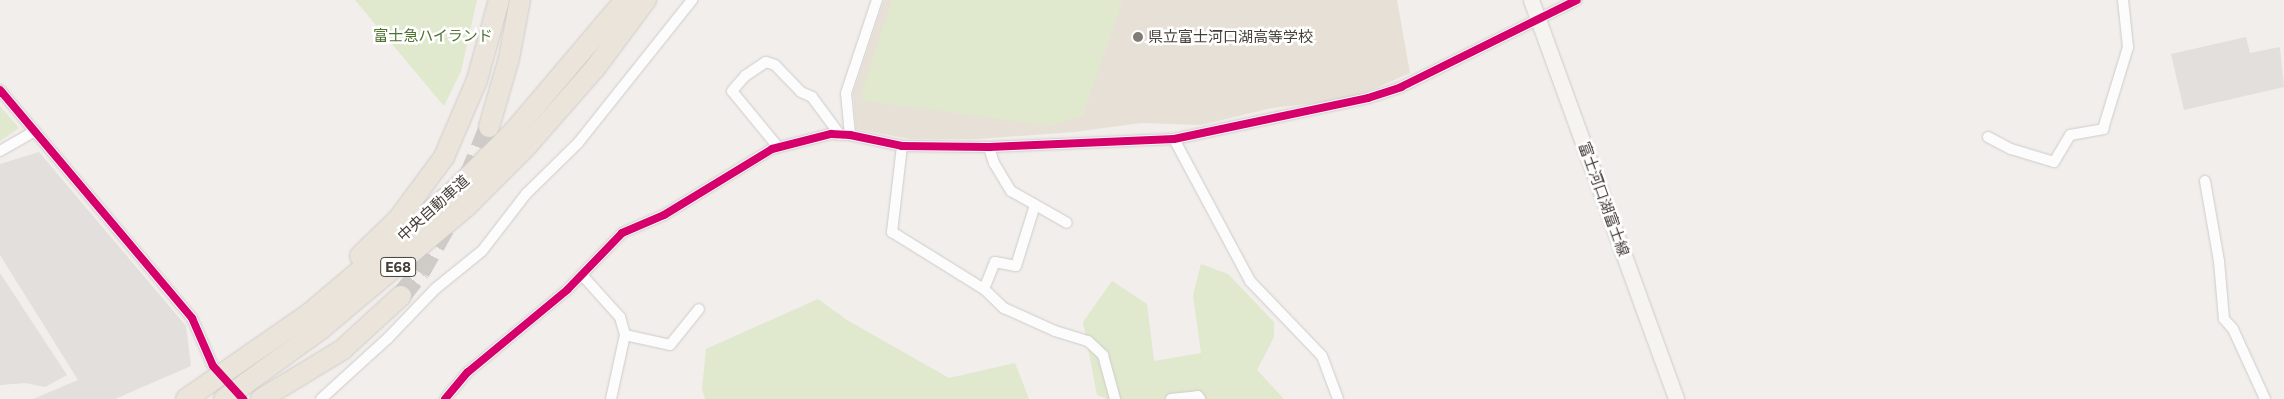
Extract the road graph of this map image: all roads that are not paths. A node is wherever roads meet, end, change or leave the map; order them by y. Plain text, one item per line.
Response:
1 (499, 0) edge
2 (520, 0) edge
3 (625, 0) edge
4 (646, 0) edge
5 (692, 0) edge
6 (876, 0) edge
7 (1531, 0) edge
8 (1576, 0) edge
9 (2124, 0) edge
10 (1537, 17) junction
11 (0, 90) edge
12 (489, 127) tunnel mouth
13 (35, 131) junction
14 (845, 135) junction
15 (1988, 137) dead end
16 (1174, 139) junction
17 (902, 146) junction
18 (778, 147) junction
19 (989, 147) junction
20 (0, 151) edge
21 (2205, 181) dead end
22 (1035, 205) junction
23 (1068, 224) dead end
24 (582, 275) junction
25 (984, 289) junction
26 (401, 296) tunnel mouth
27 (699, 309) dead end
28 (625, 334) junction
29 (213, 366) dead end
30 (193, 395) edge
31 (613, 398) edge
32 (224, 399) edge
33 (261, 399) edge
34 (321, 399) edge
35 (445, 399) edge
36 (1115, 399) edge
37 (1171, 399) edge
38 (1200, 399) edge
39 (1338, 399) edge
40 (1676, 399) edge
41 (2265, 399) edge

1 - 30 highway
2 - 12 highway
3 - 30 highway, 中央自動車道 / E68
4 - 32 highway, 中央自動車道 / E68
5 - 34 street
6 - 14 street
7 - 10 main road, 富士河口湖富士線
8 - 10 street
9 - 15 street
10 - 16 street
10 - 40 main road, 富士河口湖富士線
11 - 13 street
13 - 20 street
13 - 29 street
14 - 17 street
14 - 18 street
14 - 18 street
16 - 19 street
16 - 39 street
17 - 19 street
17 - 25 street
18 - 24 street
19 - 22 street
21 - 41 street
22 - 23 street
22 - 25 street
24 - 28 street
24 - 35 street
25 - 36 street
26 - 33 highway
27 - 28 street
28 - 31 street
37 - 38 street

